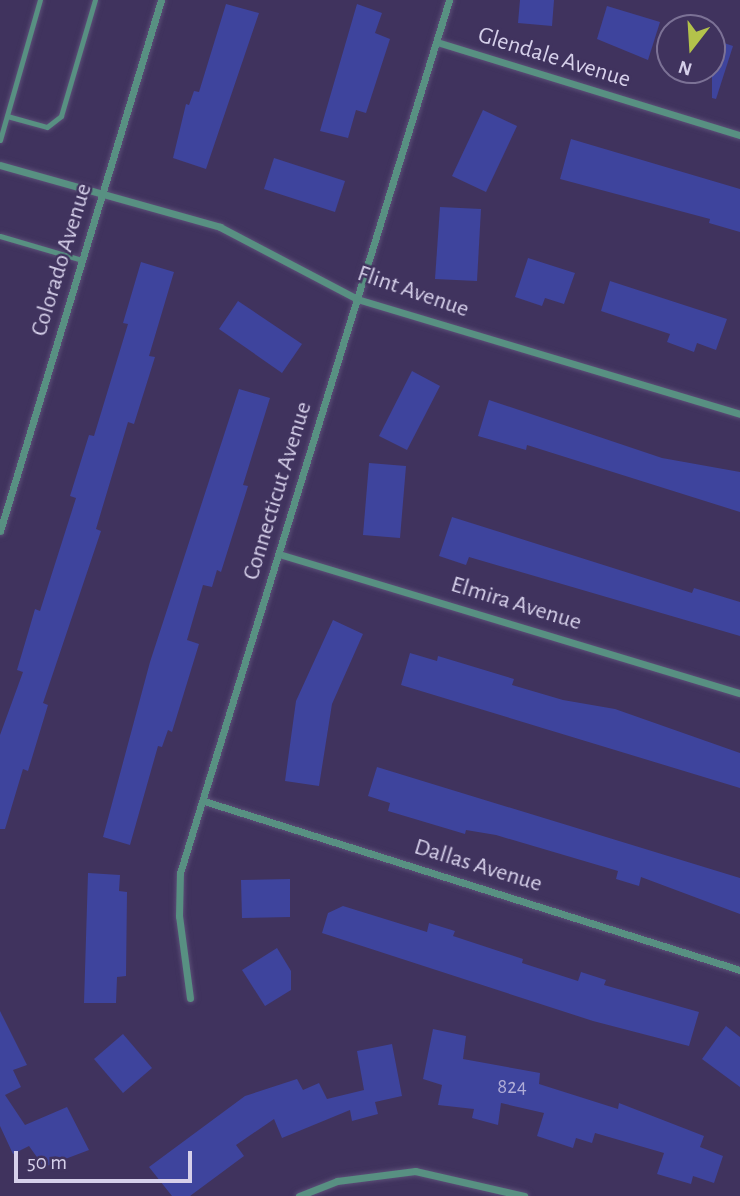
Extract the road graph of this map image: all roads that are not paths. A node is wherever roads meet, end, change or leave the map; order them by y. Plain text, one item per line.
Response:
1 (40, 0) edge
2 (95, 0) edge
3 (161, 0) edge
4 (449, 0) edge
5 (437, 42) junction
6 (7, 116) junction
7 (740, 135) edge
8 (0, 140) edge
9 (0, 164) edge
10 (103, 192) junction
11 (0, 236) edge
12 (82, 260) junction
13 (357, 299) junction
14 (740, 414) edge
15 (0, 531) edge
16 (279, 554) junction
17 (740, 693) edge
18 (204, 801) junction
19 (740, 970) edge
20 (190, 998) dead end
21 (299, 1196) edge
22 (524, 1196) edge

1 - 6 lane
2 - 6 lane
3 - 10 street, Colorado Avenue
4 - 5 street, Connecticut Avenue
5 - 7 street, Glendale Avenue
5 - 13 street, Connecticut Avenue
6 - 8 lane
9 - 10 street, Flint Avenue
10 - 12 street, Colorado Avenue
10 - 13 street, Flint Avenue
11 - 12 lane
12 - 15 street, Colorado Avenue
13 - 14 street, Flint Avenue
13 - 16 street, Connecticut Avenue
16 - 17 street, Elmira Avenue
16 - 18 street, Connecticut Avenue
18 - 19 street, Dallas Avenue
18 - 20 street, Connecticut Avenue
21 - 22 street

